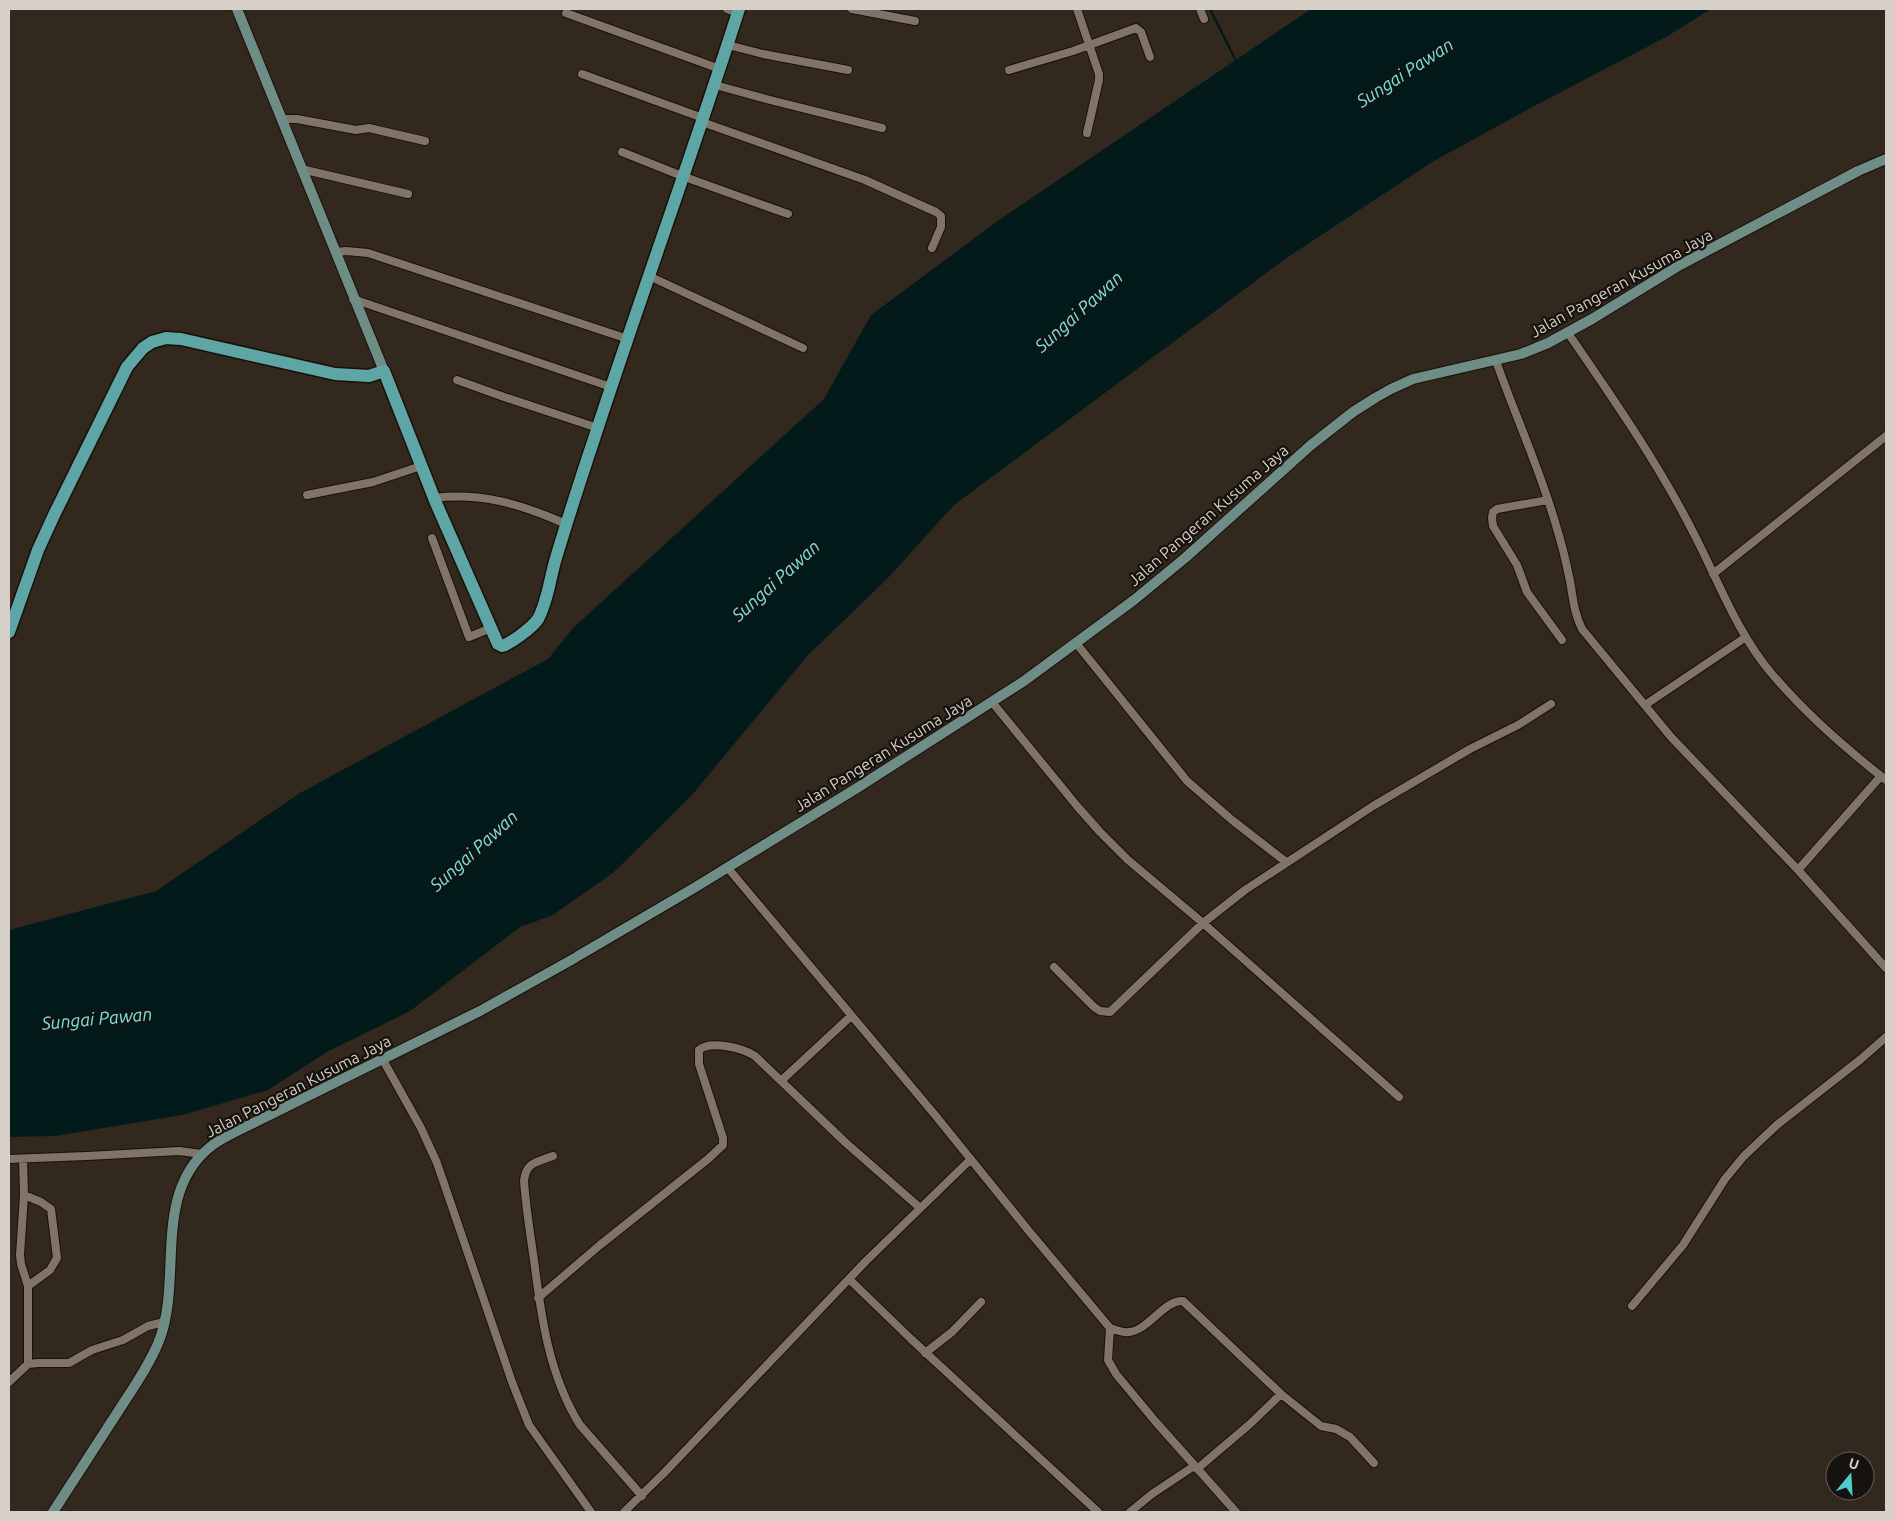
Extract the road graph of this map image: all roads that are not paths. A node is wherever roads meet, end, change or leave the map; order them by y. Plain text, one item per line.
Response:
1 (237, 9) edge
2 (852, 9) edge
3 (1077, 9) edge
4 (1200, 9) edge
5 (735, 10) edge
6 (566, 13) dead end
7 (1204, 19) dead end
8 (915, 21) dead end
9 (728, 44) junction
10 (1090, 44) junction
11 (1150, 57) dead end
12 (720, 69) junction
13 (848, 70) dead end
14 (1009, 70) dead end
15 (582, 74) dead end
16 (715, 85) junction
17 (281, 119) junction
18 (702, 120) junction
19 (882, 128) dead end
20 (1087, 133) dead end
21 (424, 141) dead end
22 (622, 152) dead end
23 (1886, 158) edge
24 (301, 169) junction
25 (682, 176) junction
26 (408, 194) dead end
27 (788, 214) dead end
28 (932, 248) dead end
29 (336, 252) junction
30 (649, 276) junction
31 (353, 299) junction
32 (1568, 333) junction
33 (628, 339) junction
34 (803, 348) dead end
35 (1496, 361) junction
36 (384, 371) junction
37 (458, 380) dead end
38 (611, 388) junction
39 (598, 428) junction
40 (1886, 436) edge
41 (414, 469) junction
42 (307, 495) dead end
43 (434, 498) junction
44 (1548, 500) junction
45 (566, 524) junction
46 (432, 538) dead end
47 (1713, 574) junction
48 (491, 628) junction
49 (9, 632) edge
50 (1746, 637) junction
51 (1562, 640) dead end
52 (1076, 643) junction
53 (992, 702) junction
54 (1551, 704) dead end
55 (1645, 705) junction
56 (1884, 778) edge
57 (1286, 862) junction
58 (727, 867) junction
59 (1798, 870) junction
60 (1204, 923) junction
61 (1054, 968) dead end
62 (1886, 968) edge
63 (851, 1016) junction
64 (1886, 1037) edge
65 (383, 1060) junction
66 (782, 1080) junction
67 (1398, 1098) dead end
68 (202, 1154) junction
69 (553, 1156) dead end
70 (9, 1159) edge
71 (23, 1159) junction
72 (970, 1159) junction
73 (24, 1195) junction
74 (919, 1207) junction
75 (849, 1279) junction
76 (28, 1286) junction
77 (538, 1298) junction
78 (981, 1302) dead end
79 (1632, 1306) dead end
80 (164, 1322) junction
81 (1110, 1328) junction
82 (926, 1352) junction
83 (28, 1364) junction
84 (9, 1382) edge
85 (1281, 1394) junction
86 (1374, 1463) dead end
87 (1196, 1468) junction
88 (642, 1496) junction
89 (633, 1509) edge
90 (54, 1512) edge
91 (590, 1512) edge
92 (624, 1512) edge
93 (1098, 1512) edge
94 (1130, 1512) edge
95 (1236, 1512) edge

1 - 17 street
2 - 8 street
3 - 10 street
4 - 7 street
5 - 9 main road
6 - 12 street
9 - 12 main road
9 - 13 street
10 - 11 street
10 - 14 street
10 - 20 street
12 - 16 main road
15 - 18 street
16 - 18 main road
16 - 19 street
17 - 21 street
17 - 24 street
18 - 25 main road
18 - 28 street
22 - 25 street
23 - 32 street, Jalan Pangeran Kusuma Jaya
24 - 26 street
24 - 29 street
25 - 27 street
25 - 30 main road
29 - 31 street
29 - 33 street
30 - 33 main road
30 - 34 street
31 - 36 street
31 - 38 street
32 - 35 street, Jalan Pangeran Kusuma Jaya
32 - 47 street
33 - 38 main road
35 - 44 street
35 - 52 street, Jalan Pangeran Kusuma Jaya
36 - 41 main road
36 - 49 main road
37 - 39 street
38 - 39 main road
39 - 45 main road
40 - 47 street
41 - 42 street
41 - 43 main road
43 - 45 street
43 - 48 main road
44 - 51 street
44 - 55 street
45 - 48 main road
46 - 48 street
47 - 50 street
50 - 55 street
50 - 56 street
52 - 53 street, Jalan Pangeran Kusuma Jaya
52 - 57 street
53 - 58 street, Jalan Pangeran Kusuma Jaya
53 - 60 street
54 - 57 street
55 - 59 street
56 - 59 street
57 - 60 street
58 - 63 street
58 - 65 street, Jalan Pangeran Kusuma Jaya
59 - 62 street
60 - 61 street
60 - 67 street
63 - 66 street
63 - 72 street
64 - 79 street
65 - 68 street, Jalan Pangeran Kusuma Jaya
65 - 91 street
66 - 74 street
66 - 77 street
68 - 71 street
68 - 80 street, Jalan Pangeran Kusuma Jaya
69 - 77 street
70 - 71 street
71 - 73 street
72 - 74 street
72 - 81 street
73 - 76 street
73 - 76 street
74 - 75 street
75 - 82 street
75 - 88 street
76 - 83 street
77 - 88 street
78 - 82 street
80 - 83 street
80 - 90 street, Jalan Pangeran Kusuma Jaya
81 - 85 street
81 - 87 street
82 - 93 street
83 - 84 street
85 - 86 street
85 - 87 street
87 - 94 street
87 - 95 street
88 - 89 street
89 - 92 street

